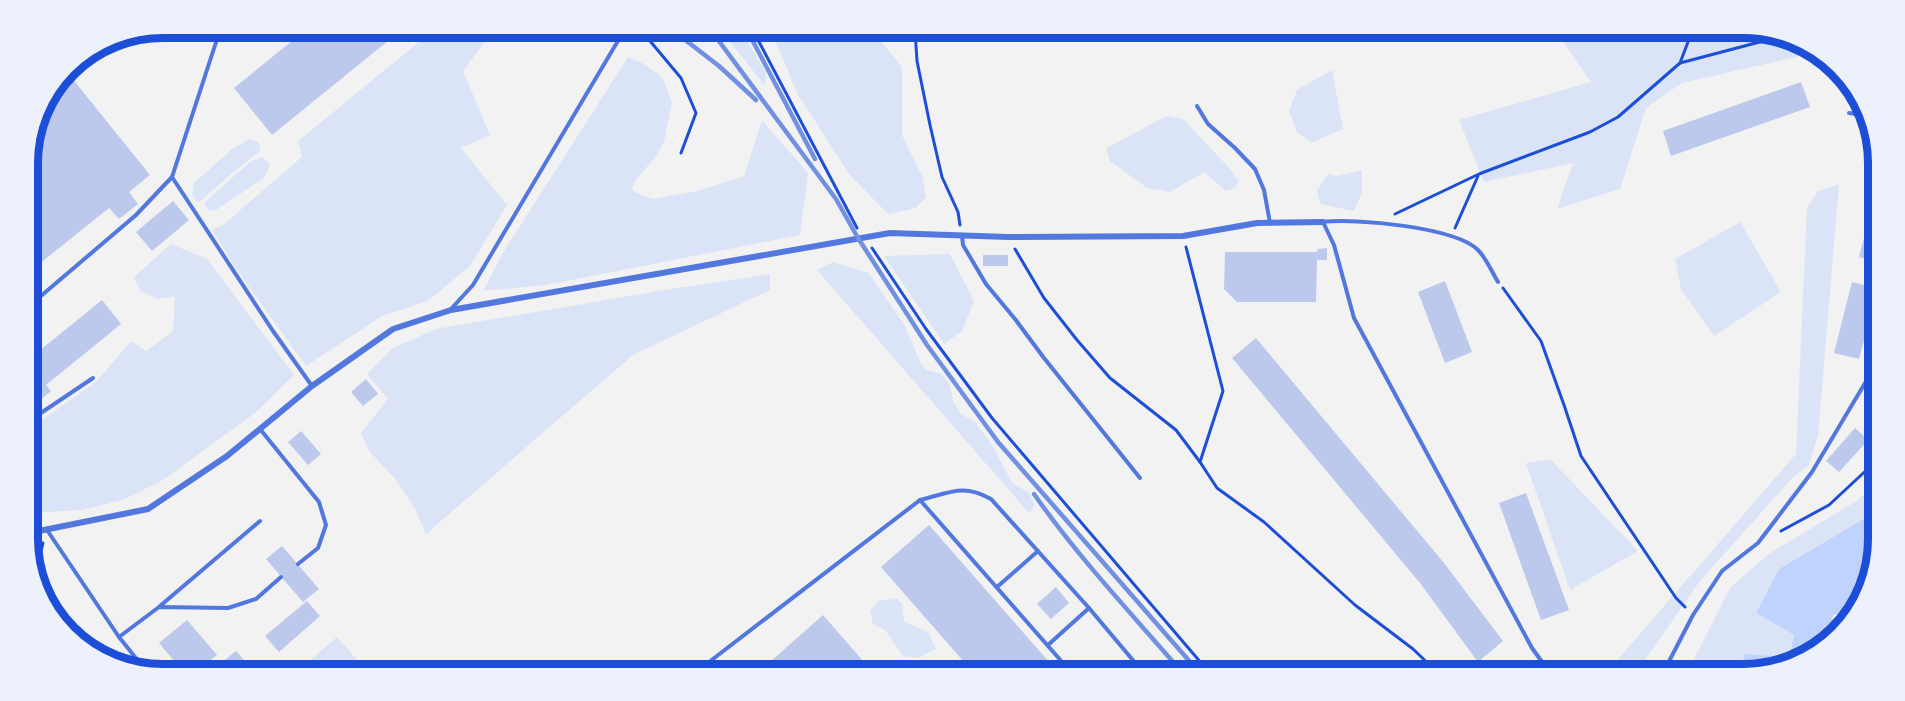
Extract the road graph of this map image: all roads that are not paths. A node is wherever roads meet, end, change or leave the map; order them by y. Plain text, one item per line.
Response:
1 (217, 38) edge
2 (620, 38) edge
3 (1197, 106) dead end
4 (1849, 113) dead end
5 (1858, 114) edge
6 (172, 177) junction
7 (1323, 222) junction
8 (1270, 223) junction
9 (963, 236) junction
10 (1498, 282) road end
11 (38, 298) edge
12 (451, 310) junction
13 (93, 378) dead end
14 (1868, 378) edge
15 (312, 386) junction
16 (38, 415) edge
17 (260, 428) junction
18 (1140, 478) dead end
19 (920, 500) junction
20 (260, 521) dead end
21 (47, 530) junction
22 (38, 532) edge
23 (1038, 551) junction
24 (298, 564) dead end
25 (281, 577) dead end
26 (997, 587) junction
27 (159, 607) junction
28 (1089, 608) junction
29 (120, 637) junction
30 (1048, 645) junction
31 (138, 661) edge
32 (708, 663) edge
33 (1064, 663) edge
34 (1136, 663) edge
35 (1543, 663) edge
36 (1668, 663) edge

1 - 6 lane
2 - 12 lane
3 - 8 lane
4 - 5 lane
6 - 11 lane
6 - 15 lane
7 - 8 street
7 - 10 lane
7 - 35 lane
8 - 9 street
9 - 12 street
9 - 18 lane
12 - 15 street
13 - 16 lane
14 - 36 lane
15 - 17 street
17 - 21 street
17 - 24 lane
19 - 23 lane
19 - 26 lane
19 - 32 lane
20 - 27 lane
21 - 22 street
21 - 29 lane
23 - 26 lane
23 - 28 lane
25 - 27 lane
26 - 30 lane
27 - 29 lane
28 - 30 lane
28 - 34 lane
29 - 31 lane
30 - 33 lane

